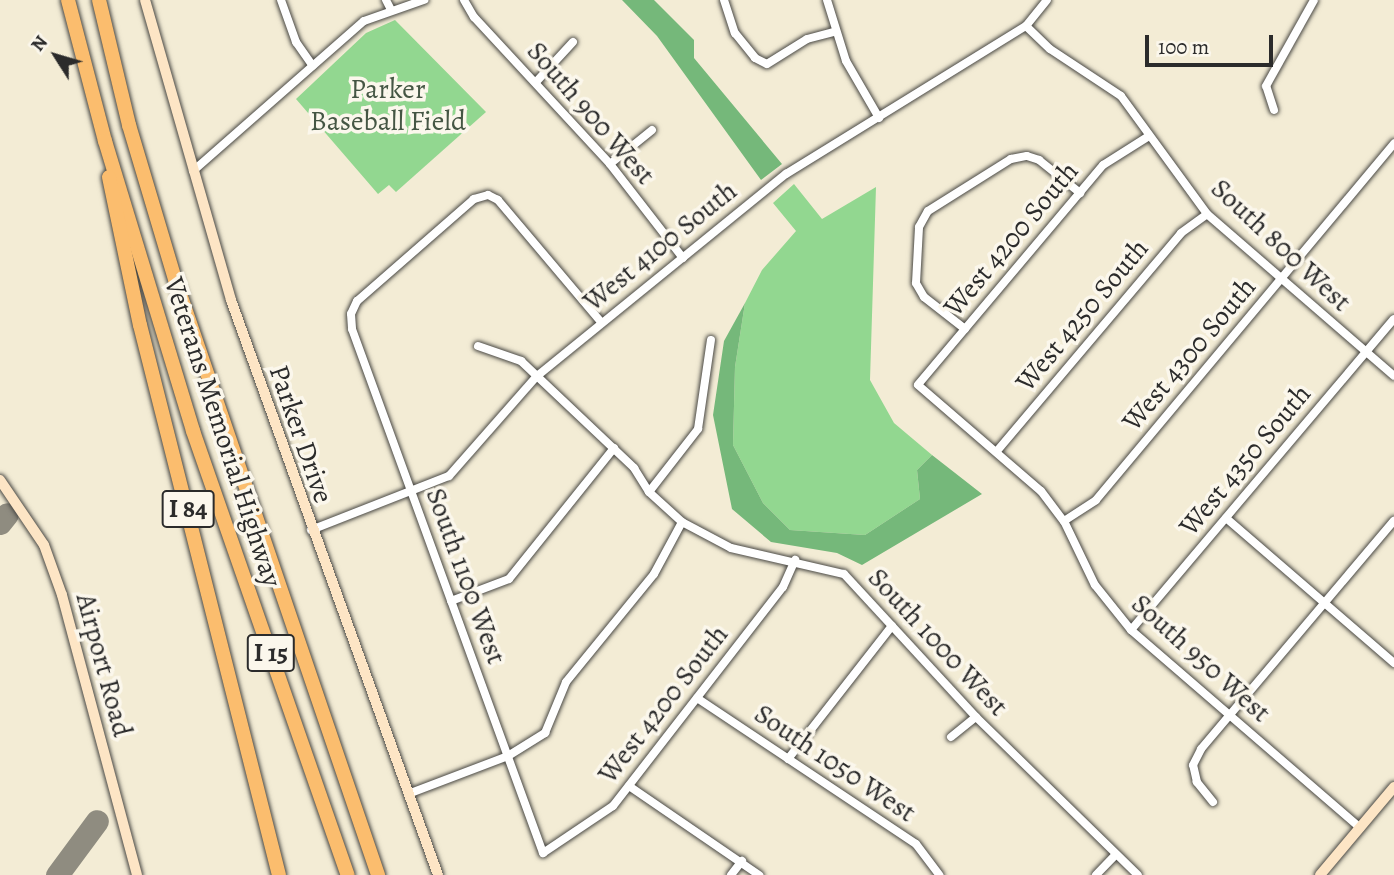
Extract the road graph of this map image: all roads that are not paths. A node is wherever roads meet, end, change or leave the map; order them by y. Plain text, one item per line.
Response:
1 (68, 0) edge
2 (99, 0) edge
3 (145, 0) edge
4 (281, 0) edge
5 (386, 0) edge
6 (424, 0) edge
7 (464, 0) edge
8 (724, 0) edge
9 (827, 0) edge
10 (1047, 0) edge
11 (1314, 0) edge
12 (391, 10) junction
13 (1026, 26) junction
14 (834, 32) junction
15 (573, 42) dead end
16 (313, 66) junction
17 (537, 81) junction
18 (1274, 110) dead end
19 (879, 118) junction
20 (652, 130) dead end
21 (1149, 136) junction
22 (105, 141) junction
23 (1394, 143) edge
24 (610, 164) junction
25 (193, 171) junction
26 (1080, 193) junction
27 (1207, 214) junction
28 (683, 258) junction
29 (1281, 280) junction
30 (1394, 319) edge
31 (601, 322) junction
32 (965, 329) junction
33 (710, 340) dead end
34 (478, 346) dead end
35 (1365, 353) junction
36 (537, 376) junction
37 (1394, 376) edge
38 (919, 385) joint
39 (614, 448) junction
40 (997, 451) junction
41 (0, 480) edge
42 (649, 492) junction
43 (412, 493) junction
44 (1226, 518) junction
45 (1064, 521) junction
46 (682, 522) junction
47 (1394, 522) edge
48 (311, 530) junction
49 (794, 559) junction
50 (451, 601) junction
51 (1325, 603) junction
52 (892, 626) junction
53 (1132, 630) junction
54 (1394, 663) edge
55 (697, 698) junction
56 (1230, 715) junction
57 (976, 716) junction
58 (951, 737) dead end
59 (508, 756) junction
60 (788, 759) junction
61 (629, 786) junction
62 (1394, 787) edge
63 (408, 794) junction
64 (1213, 802) dead end
65 (1360, 828) junction
66 (543, 853) joint
67 (1115, 855) junction
68 (742, 861) junction
69 (137, 875) edge
70 (279, 875) edge
71 (348, 875) edge
72 (380, 875) edge
73 (438, 875) edge
74 (731, 875) edge
75 (759, 875) edge
76 (939, 875) edge
77 (1096, 875) edge
78 (1138, 875) edge
79 (1320, 875) edge

1 - 22 highway, Veterans Memorial Highway / I 15
2 - 72 highway, Veterans Memorial Highway / I 15
3 - 25 street, Parker Drive
4 - 16 street
5 - 12 street
6 - 12 street
7 - 17 street, South 900 West
8 - 14 street
9 - 14 street
10 - 13 street, West 4100 South
11 - 18 street
12 - 16 street
13 - 19 street, West 4100 South
13 - 21 street, South 800 West
14 - 19 street
15 - 17 street
16 - 25 street
17 - 24 street, South 900 West
19 - 28 street, West 4100 South
20 - 24 street
21 - 26 street, West 4200 South
21 - 27 street, South 800 West
22 - 70 highway, I 84
22 - 71 highway, Veterans Memorial Highway / I 15
23 - 29 street, West 4300 South
24 - 28 street, South 900 West
25 - 48 street, Parker Drive
26 - 32 street, West 4200 South
26 - 32 street
27 - 29 street, South 800 West
27 - 40 street, West 4250 South
28 - 31 street, West 4100 South
29 - 35 street, South 800 West
29 - 45 street, West 4300 South
30 - 35 street, West 4350 South
31 - 36 street, West 4100 South
31 - 43 street, South 1100 West
32 - 38 street, West 4200 South
33 - 42 street
34 - 36 street, South 1000 West
35 - 37 street, South 800 West
35 - 44 street, West 4350 South
36 - 39 street, South 1000 West
36 - 43 street, West 4100 South
38 - 40 street, South 950 West
39 - 42 street, South 1000 West
39 - 50 street
40 - 45 street, South 950 West
41 - 69 street, Airport Road
42 - 46 street, South 1000 West
43 - 48 street, West 4100 South
43 - 50 street, South 1100 West
44 - 51 street
44 - 53 street, West 4350 South
45 - 53 street, South 950 West
46 - 49 street, South 1000 West
46 - 59 street
47 - 51 street
48 - 63 street, Parker Drive
49 - 52 street, South 1000 West
49 - 55 street, West 4200 South
50 - 59 street, South 1100 West
51 - 54 street
51 - 56 street
52 - 57 street, South 1000 West
52 - 60 street
53 - 56 street, South 950 West
55 - 60 street, South 1050 West
55 - 61 street, West 4200 South
56 - 64 street
56 - 65 street, South 950 West
57 - 58 street
57 - 67 street, South 1000 West
59 - 63 street
59 - 66 street, South 1100 West
60 - 76 street, South 1050 West
61 - 66 street, West 4200 South
61 - 68 street
62 - 65 street
63 - 73 street, Parker Drive
65 - 79 street
67 - 77 street
67 - 78 street, South 1000 West
68 - 74 street
68 - 75 street

